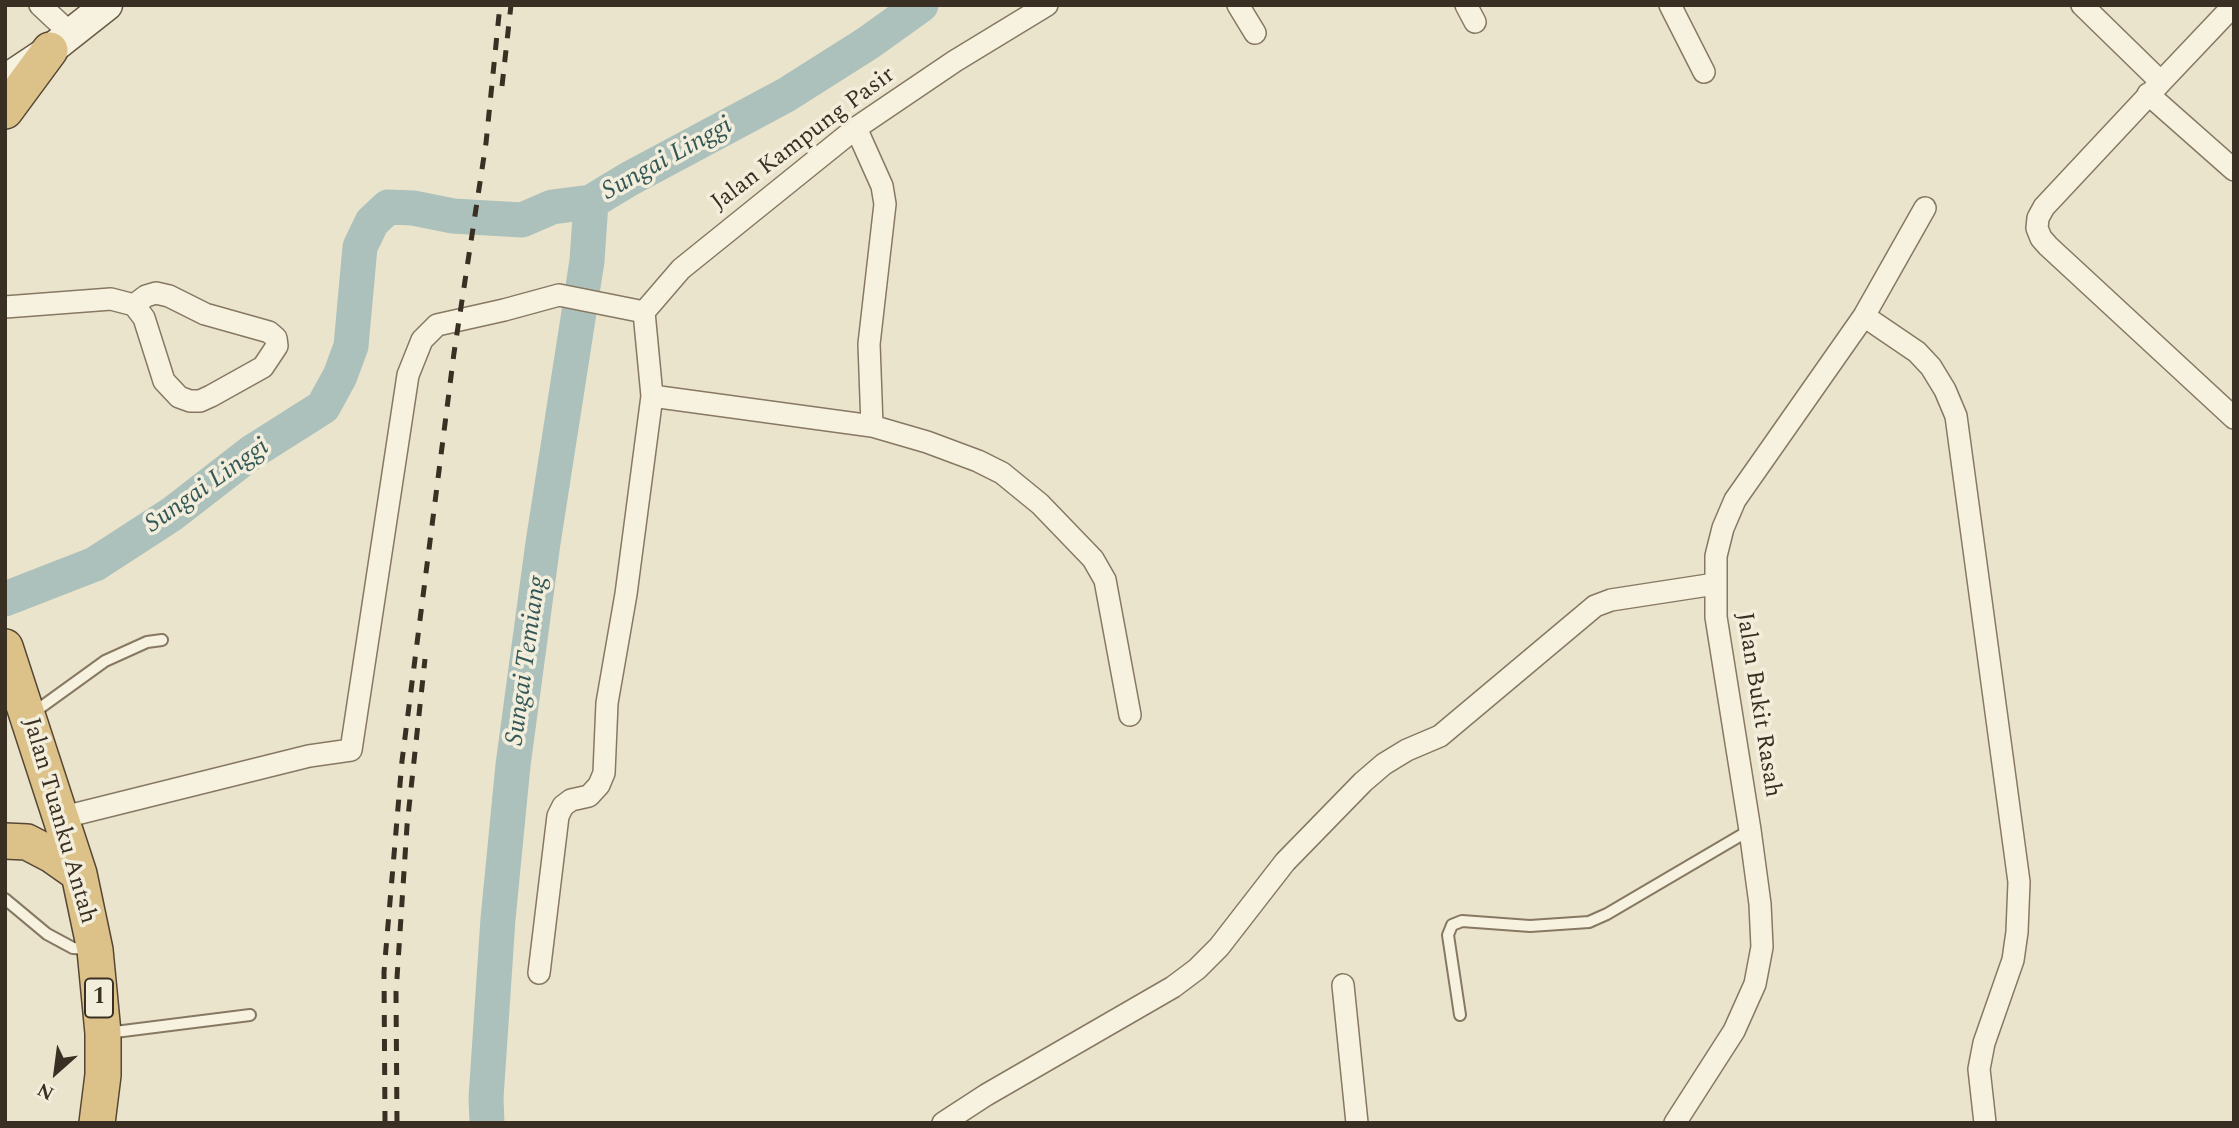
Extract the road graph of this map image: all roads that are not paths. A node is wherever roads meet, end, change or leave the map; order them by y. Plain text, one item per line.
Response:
1 (40, 5) edge
2 (107, 5) edge
3 (1046, 5) edge
4 (1238, 5) edge
5 (1670, 5) edge
6 (2082, 5) edge
7 (2234, 5) edge
8 (1255, 33) dead end
9 (61, 42) junction
10 (1704, 72) dead end
11 (5, 80) edge
12 (2155, 88) junction
13 (5, 111) edge
14 (856, 128) junction
15 (2234, 170) edge
16 (1924, 208) dead end
17 (134, 305) junction
18 (5, 307) edge
19 (644, 313) junction
20 (1864, 316) junction
21 (652, 396) junction
22 (2234, 418) edge
23 (872, 426) junction
24 (1715, 584) junction
25 (162, 640) dead end
26 (5, 647) edge
27 (24, 706) junction
28 (1130, 715) dead end
29 (61, 818) junction
30 (1750, 830) junction
31 (5, 841) edge
32 (79, 874) junction
33 (5, 899) edge
34 (95, 950) junction
35 (539, 973) dead end
36 (1343, 985) dead end
37 (250, 1015) dead end
38 (1460, 1015) dead end
39 (103, 1033) junction
40 (1354, 1122) edge
41 (97, 1123) edge
42 (943, 1123) edge
43 (1675, 1123) edge
44 (1984, 1123) edge

1 - 9 street
2 - 9 main road
3 - 14 street, Jalan Kampung Pasir
4 - 8 street
5 - 10 street
6 - 12 street
7 - 12 street
9 - 11 main road
9 - 13 highway
12 - 15 street
12 - 22 street
14 - 19 street, Jalan Kampung Pasir
14 - 23 street
16 - 20 street, Jalan Bukit Rasah
17 - 17 street
17 - 18 street
19 - 21 street
19 - 29 street
20 - 24 street, Jalan Bukit Rasah
20 - 44 street
21 - 23 street
21 - 35 street
23 - 28 street
24 - 30 street, Jalan Bukit Rasah
24 - 42 street
25 - 27 lane
26 - 27 highway, Jalan Tuanku Antah / 1
27 - 29 highway, Jalan Tuanku Antah / 1
29 - 32 highway, Jalan Tuanku Antah / 1
30 - 38 lane
30 - 43 street, Jalan Bukit Rasah
31 - 32 highway
32 - 34 highway, Jalan Tuanku Antah / 1
33 - 34 lane
34 - 39 highway, Jalan Tuanku Antah / 1
36 - 40 street
37 - 39 lane
39 - 41 highway, Jalan Tuanku Antah / 1

